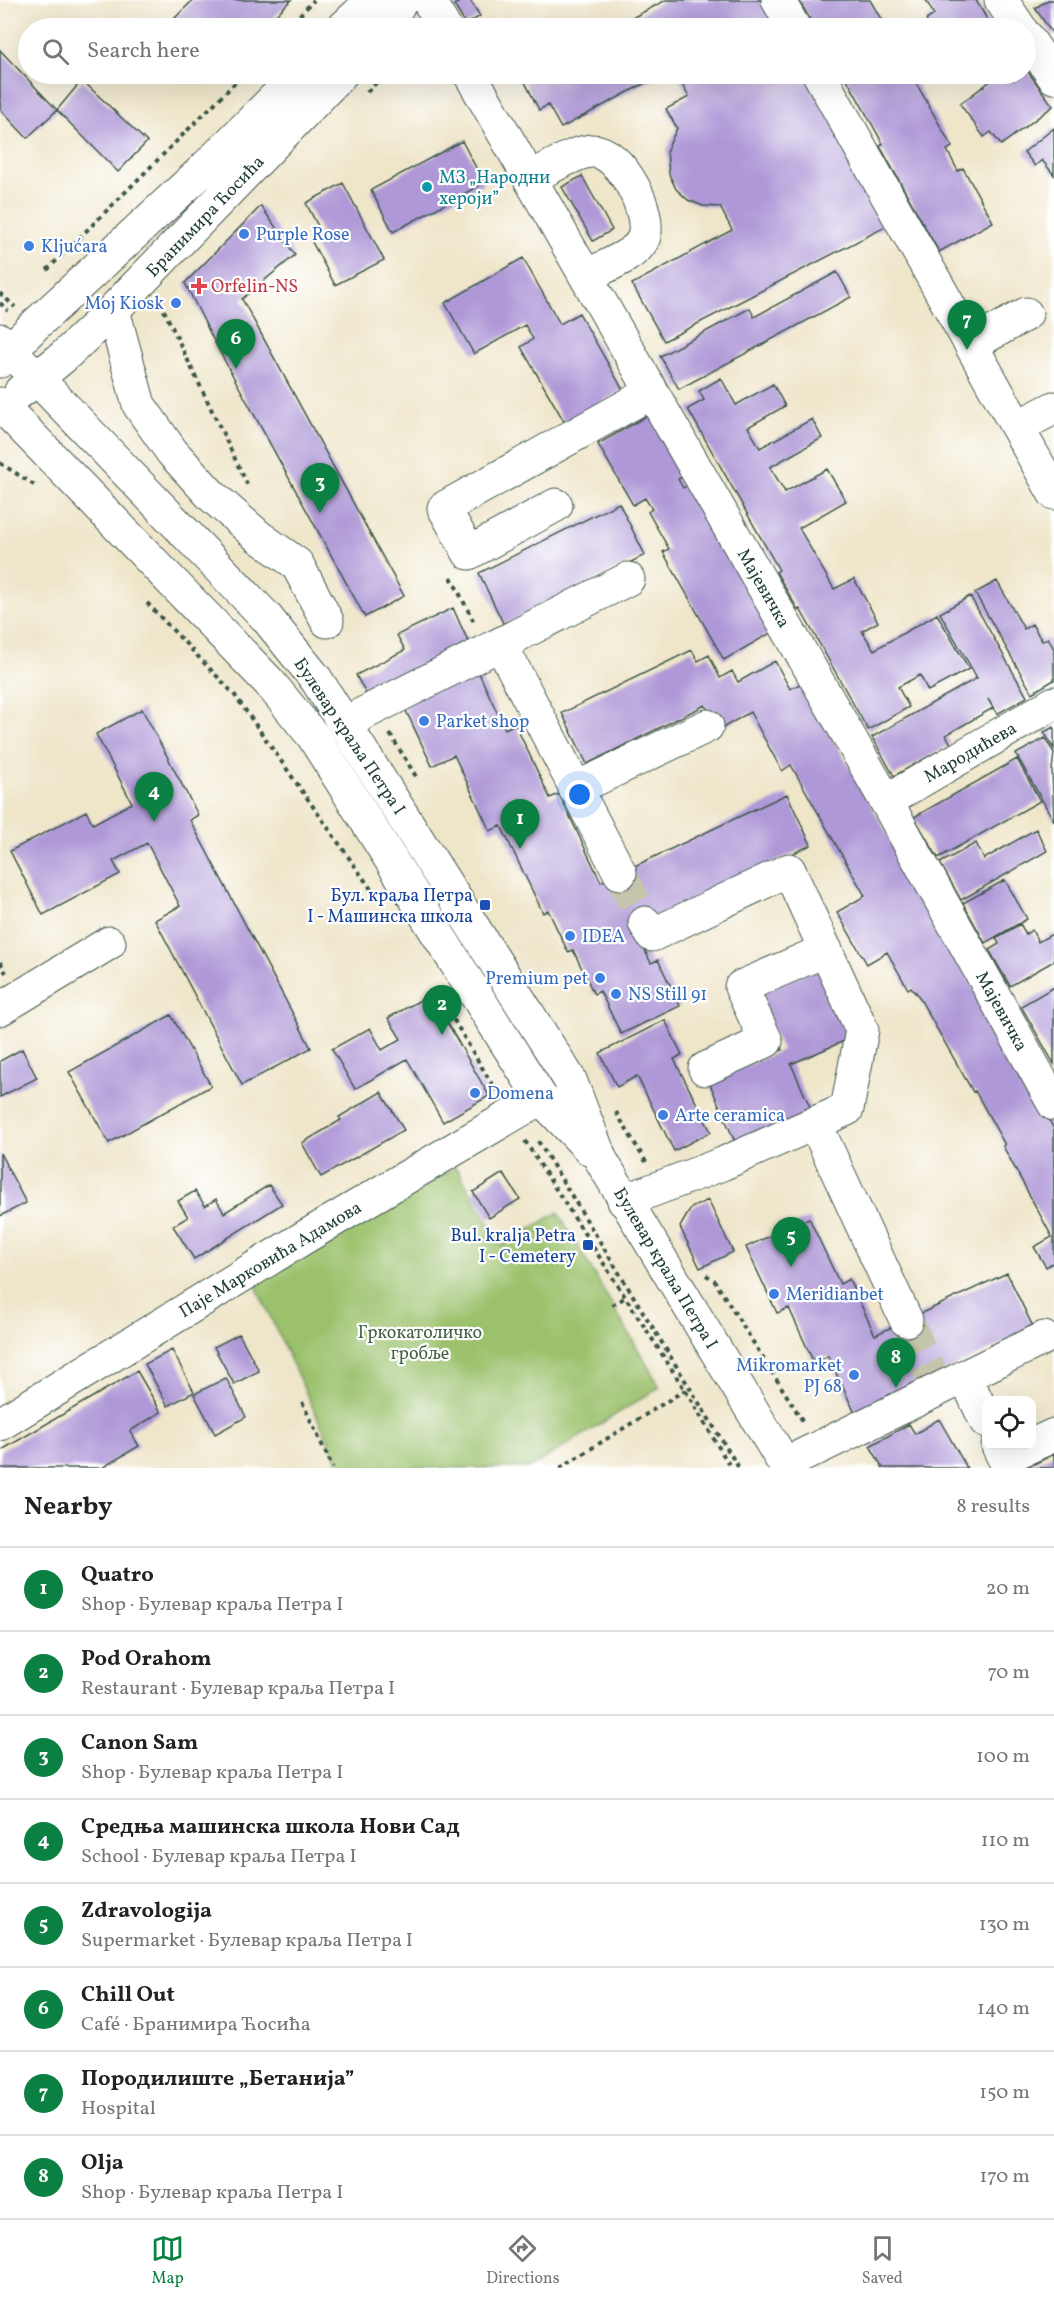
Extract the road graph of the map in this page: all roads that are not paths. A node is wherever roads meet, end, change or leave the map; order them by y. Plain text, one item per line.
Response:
1 (373, 0) edge
2 (402, 0) edge
3 (428, 0) edge
4 (778, 0) edge
5 (354, 18) edge
6 (390, 18) edge
7 (439, 18) edge
8 (788, 18) edge
9 (1036, 51) edge
10 (1054, 77) edge
11 (289, 84) edge
12 (331, 84) edge
13 (476, 84) edge
14 (825, 84) edge
15 (530, 178) junction
16 (586, 276) junction
17 (113, 310) junction
18 (1026, 314) dead end
19 (971, 345) junction
20 (4, 350) edge
21 (37, 377) junction
22 (652, 392) junction
23 (1, 406) edge
24 (1054, 408) edge
25 (1017, 427) junction
26 (1054, 493) edge
27 (556, 505) dead end
28 (628, 579) dead end
29 (327, 621) dead end
30 (495, 648) junction
31 (1054, 703) edge
32 (345, 723) junction
33 (707, 726) dead end
34 (576, 789) junction
35 (886, 801) junction
36 (620, 873) tunnel mouth
37 (645, 923) dead end
38 (109, 943) dead end
39 (826, 950) junction
40 (0, 1009) edge
41 (705, 1069) dead end
42 (1054, 1104) edge
43 (524, 1108) junction
44 (815, 1123) junction
45 (601, 1160) junction
46 (624, 1201) junction
47 (906, 1320) tunnel mouth
48 (1044, 1338) dead end
49 (945, 1380) junction
50 (982, 1416) edge
51 (0, 1424) edge
52 (1054, 1436) edge
53 (1036, 1444) edge
54 (1000, 1450) edge
55 (1022, 1450) edge
56 (786, 1466) edge

1 - 5 street
2 - 6 street
3 - 7 street
4 - 8 street
9 - 10 street
11 - 20 street, Бранимира Ћосића
12 - 17 street, Бранимира Ћосића
13 - 15 street, Мајевичка
14 - 19 street
15 - 16 street, Мајевичка
15 - 16 street
16 - 22 street, Мајевичка
17 - 21 street, Бранимира Ћосића
17 - 29 street
18 - 19 street
19 - 25 street
20 - 21 street, Булевар краља Петра I
21 - 23 street, Бранимира Ћосића
21 - 32 street, Булевар краља Петра I
22 - 27 street
22 - 35 street, Мајевичка
23 - 43 street, Булевар краља Петра I
24 - 25 street
25 - 26 street
28 - 30 street
30 - 32 street
30 - 34 street
31 - 35 street, Мародићева
32 - 45 street, Булевар краља Петра I
33 - 34 street
34 - 36 street
35 - 42 street, Мајевичка
37 - 39 street
38 - 40 street
39 - 41 street
39 - 44 street
43 - 45 street, Булевар краља Петра I
43 - 51 street, Паје Марковића Адамова
44 - 46 street
44 - 47 street
45 - 46 street, Булевар краља Петра I
46 - 56 street, Булевар краља Петра I
48 - 49 street
49 - 50 street
49 - 56 street
52 - 53 street
54 - 55 street

